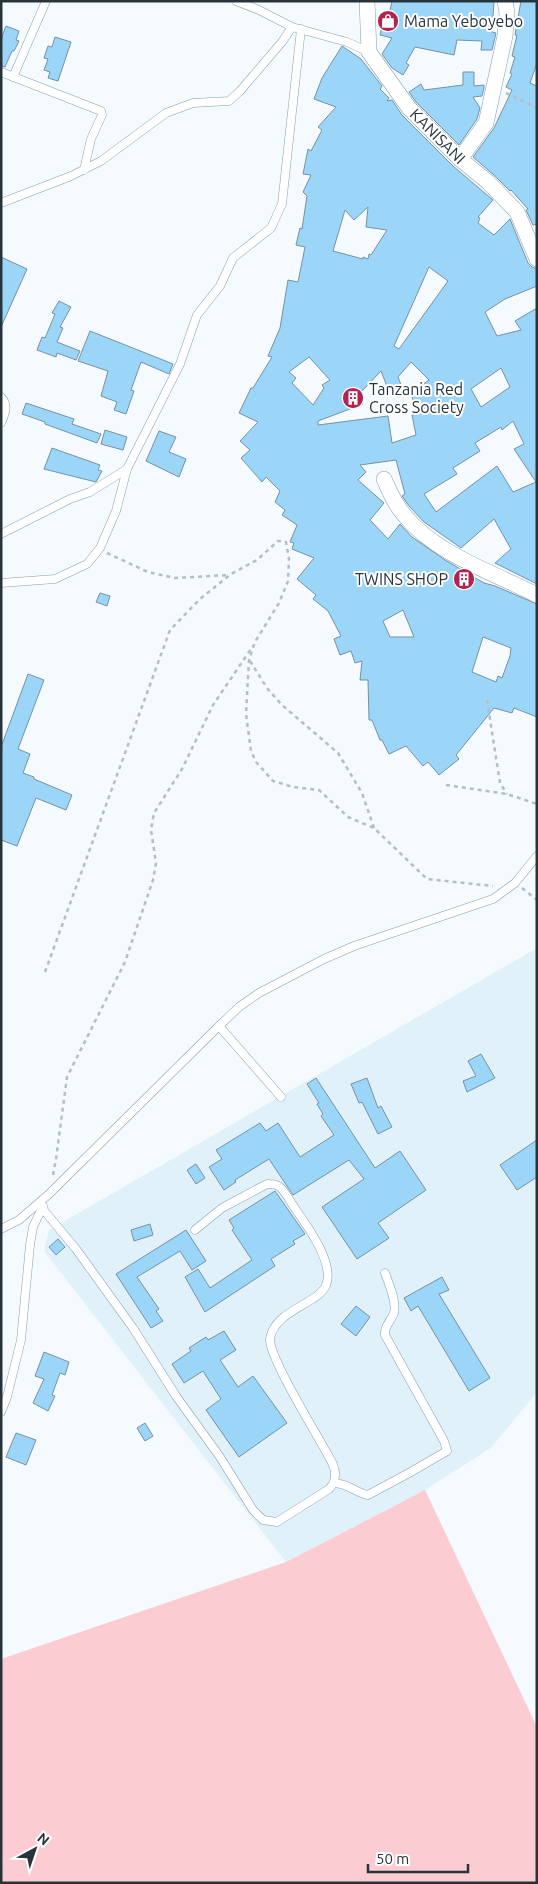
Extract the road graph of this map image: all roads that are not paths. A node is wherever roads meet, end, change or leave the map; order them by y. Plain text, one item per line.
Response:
1 (46, 1) edge
2 (236, 1) edge
3 (367, 1) edge
4 (505, 1) edge
5 (292, 27) junction
6 (301, 29) junction
7 (369, 52) junction
8 (1, 72) edge
9 (13, 77) junction
10 (460, 159) junction
11 (84, 170) junction
12 (1, 203) edge
13 (537, 259) edge
14 (1, 397) edge
15 (1, 423) edge
16 (127, 469) junction
17 (384, 479) dead end
18 (1, 534) edge
19 (1, 583) edge
20 (537, 595) edge
21 (537, 856) edge
22 (219, 1026) junction
23 (281, 1097) dead end
24 (48, 1195) junction
25 (42, 1208) junction
26 (1, 1229) edge
27 (195, 1230) dead end
28 (386, 1273) dead end
29 (1, 1412) edge
30 (334, 1483) junction

1 - 9 lane
2 - 5 lane
3 - 7 street
4 - 10 street
5 - 6 lane
5 - 11 lane
6 - 7 lane
6 - 16 lane
7 - 10 street, KANISANI
8 - 9 lane
9 - 11 lane
10 - 13 street, KANISANI
11 - 12 lane
14 - 15 lane
16 - 18 lane
16 - 19 lane
17 - 20 street
21 - 22 lane
22 - 23 lane
22 - 24 lane
24 - 25 lane
24 - 26 lane
25 - 29 lane
25 - 30 lane
27 - 30 lane
28 - 30 lane

